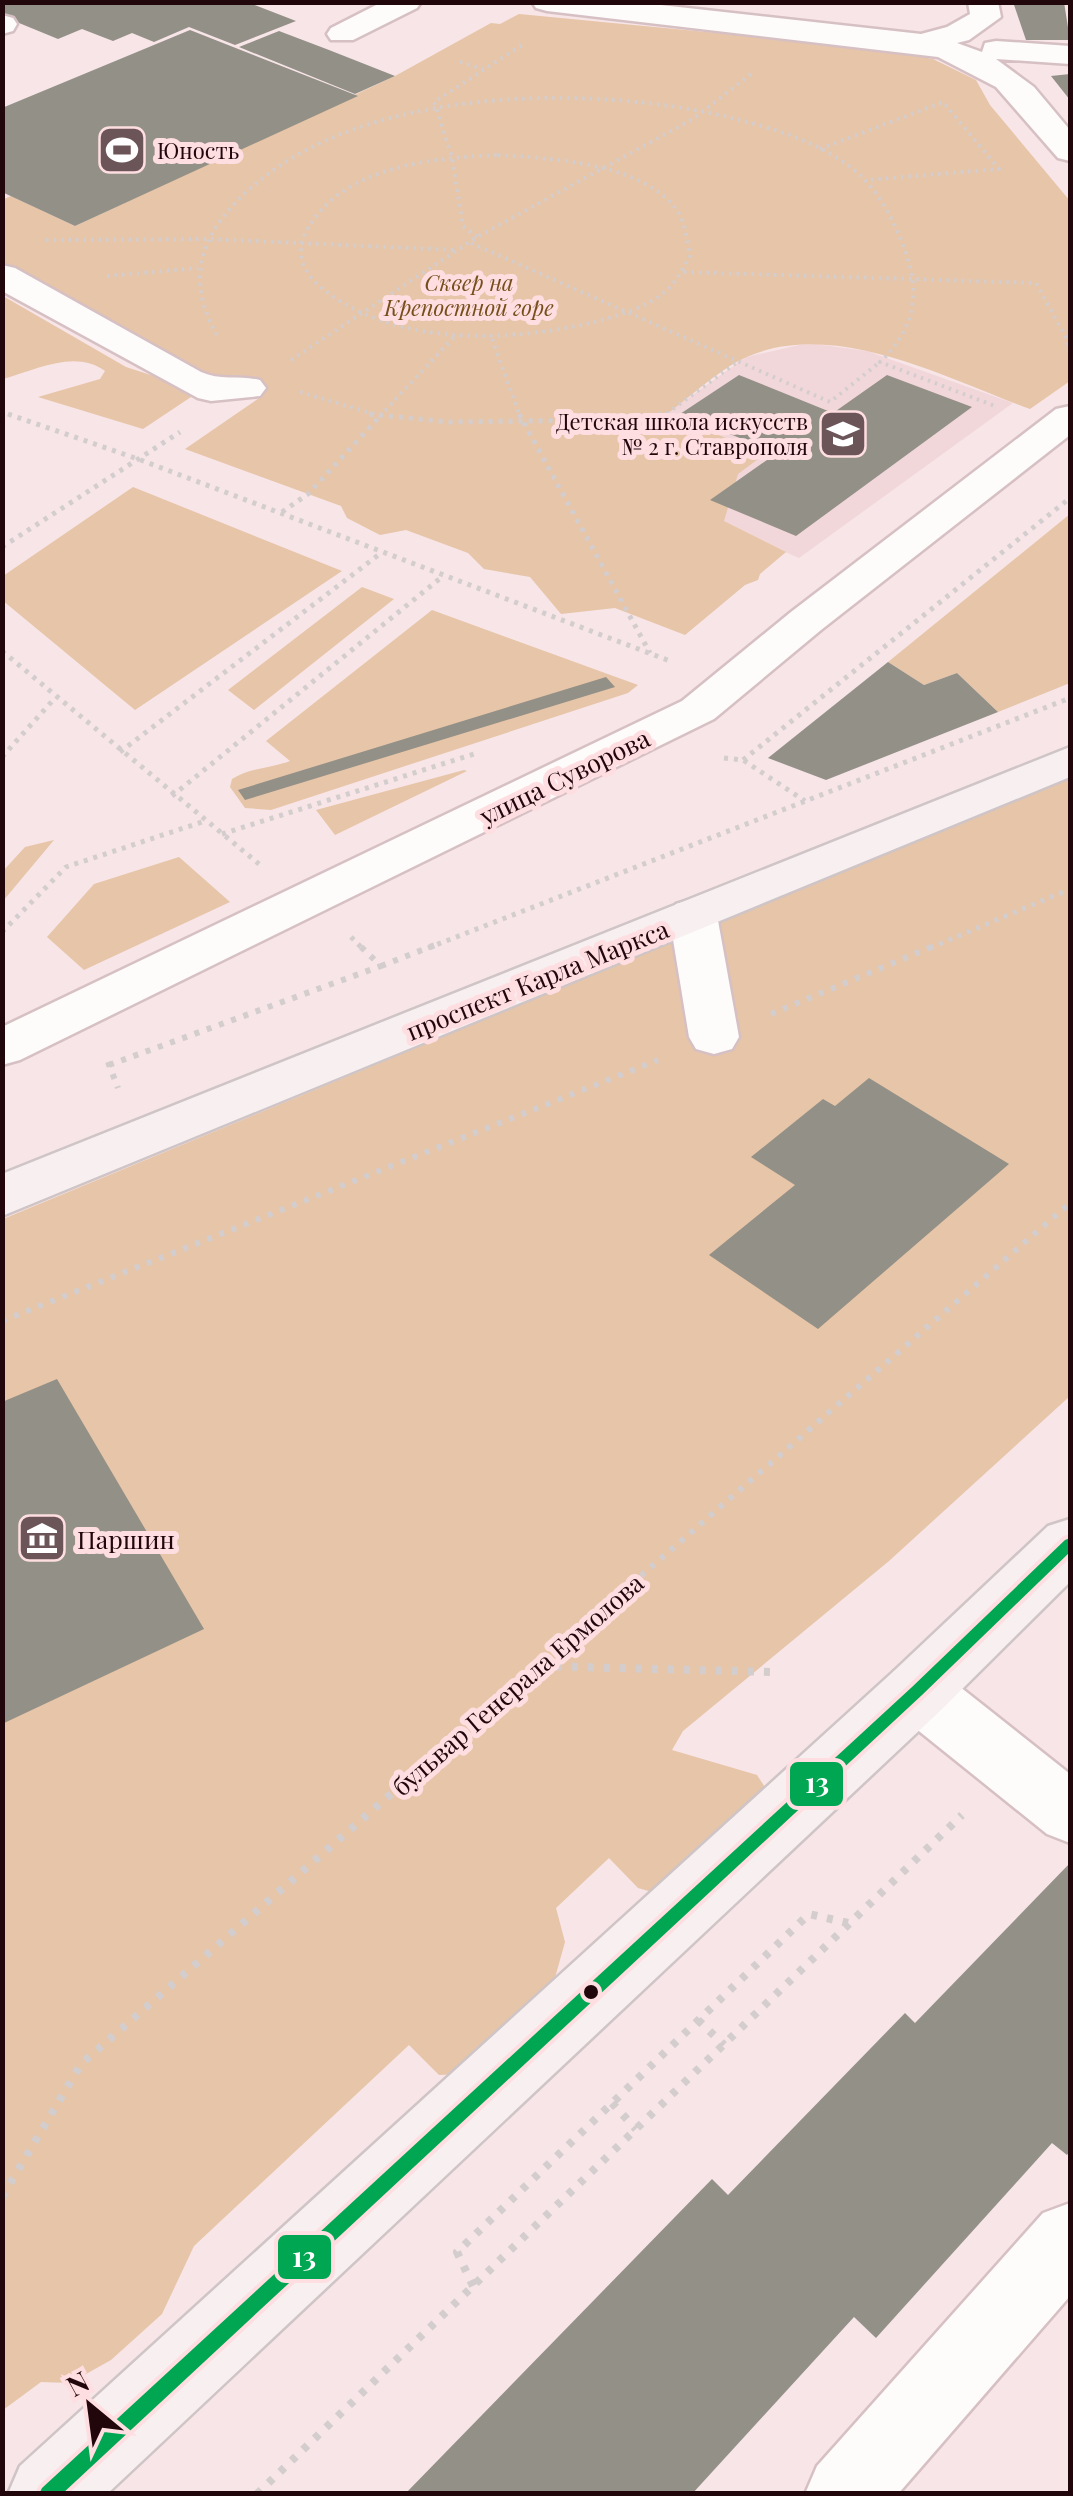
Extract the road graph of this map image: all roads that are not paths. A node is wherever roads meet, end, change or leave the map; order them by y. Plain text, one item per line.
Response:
1 (406, 2) edge
2 (547, 2) edge
3 (984, 10) edge
4 (342, 34) dead end
5 (921, 43) junction
6 (1070, 55) edge
7 (1000, 62) junction
8 (1070, 151) edge
9 (2, 276) edge
10 (256, 383) road end
11 (1070, 417) edge
12 (1070, 760) edge
13 (693, 915) junction
14 (714, 1037) road end
15 (2, 1048) edge
16 (2, 1196) edge
17 (1070, 1544) edge
18 (918, 1691) junction
19 (1070, 1813) edge
20 (1070, 2240) edge
21 (48, 2494) edge
22 (845, 2494) edge

1 - 4 street
2 - 5 street
3 - 5 street
3 - 7 street
5 - 7 street
6 - 7 street
7 - 8 street
9 - 10 street
11 - 15 street, улица Суворова
12 - 13 main road, проспект Карла Маркса
13 - 14 street
13 - 16 main road, проспект Карла Маркса
17 - 18 main road
18 - 19 street
18 - 21 main road
20 - 22 street

